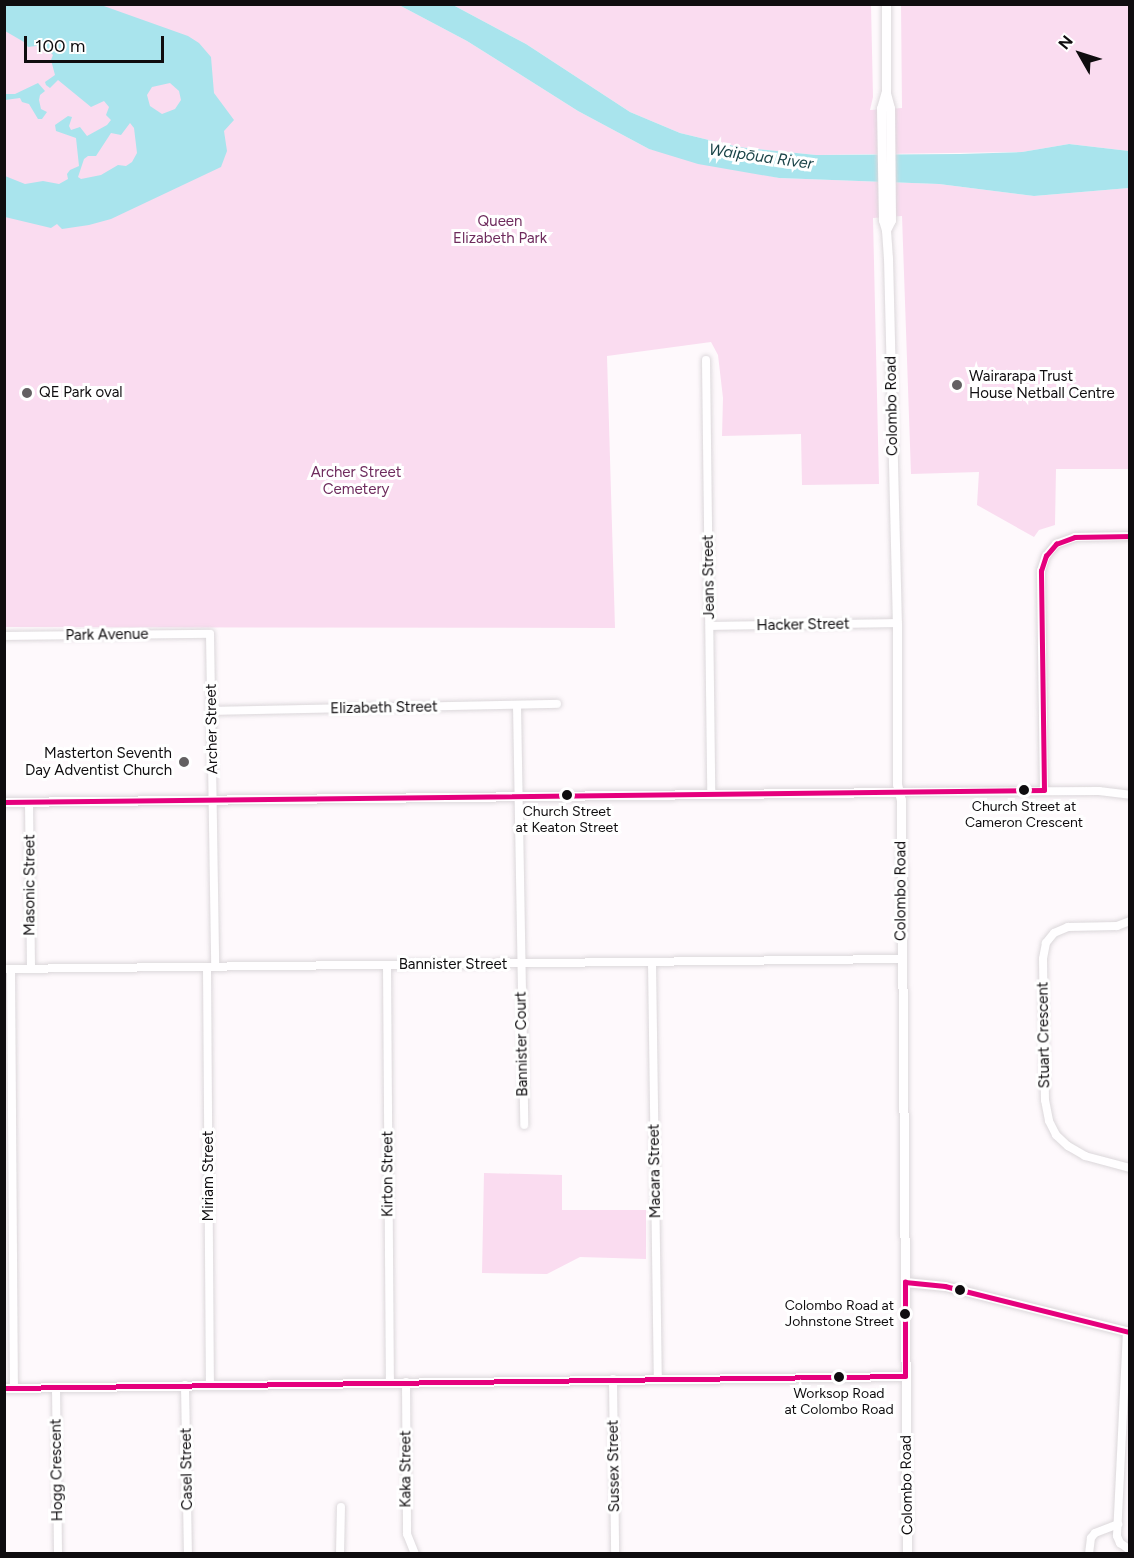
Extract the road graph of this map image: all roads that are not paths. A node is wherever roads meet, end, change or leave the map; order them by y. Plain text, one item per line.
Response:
1 (886, 4) edge
2 (706, 360) dead end
3 (1130, 536) edge
4 (897, 623) junction
5 (710, 627) junction
6 (210, 634) joint
7 (4, 636) edge
8 (557, 704) dead end
9 (517, 705) junction
10 (212, 711) junction
11 (1044, 790) junction
12 (899, 792) junction
13 (711, 793) junction
14 (1130, 795) edge
15 (519, 796) junction
16 (213, 799) junction
17 (4, 802) edge
18 (29, 802) junction
19 (1130, 921) edge
20 (901, 958) junction
21 (652, 962) junction
22 (521, 964) junction
23 (387, 965) junction
24 (211, 967) junction
25 (8, 969) edge
26 (31, 969) junction
27 (524, 1125) dead end
28 (1130, 1168) edge
29 (9, 1260) edge
30 (905, 1282) junction
31 (1128, 1332) edge
32 (905, 1376) junction
33 (613, 1379) junction
34 (658, 1379) junction
35 (406, 1382) junction
36 (390, 1383) junction
37 (185, 1385) junction
38 (210, 1385) junction
39 (56, 1387) junction
40 (9, 1388) edge
41 (341, 1507) dead end
42 (1118, 1524) junction
43 (1130, 1550) edge
44 (58, 1554) edge
45 (188, 1554) edge
46 (340, 1554) edge
47 (415, 1554) edge
48 (615, 1554) edge
49 (907, 1554) edge
50 (1089, 1554) edge

1 - 4 street, Colombo Road
2 - 5 street, Jeans Street
3 - 11 street
4 - 5 street, Hacker Street
4 - 12 street, Colombo Road
5 - 13 street, Jeans Street
6 - 7 street, Park Avenue
6 - 10 street, Archer Street
8 - 9 street, Elizabeth Street
9 - 10 street, Elizabeth Street
9 - 15 street, Bannister Court
10 - 16 street, Archer Street
11 - 12 street
11 - 14 street
12 - 13 street
12 - 20 street, Colombo Road
13 - 15 street
15 - 16 street
15 - 22 street, Bannister Court
16 - 18 street
16 - 24 street, Archer Street
17 - 18 street
18 - 26 street, Masonic Street
19 - 28 street, Stuart Crescent
20 - 21 street, Bannister Street
20 - 30 street, Colombo Road
21 - 22 street, Bannister Street
21 - 34 street, Macara Street
22 - 23 street, Bannister Street
22 - 27 street, Bannister Court
23 - 24 street, Bannister Street
23 - 36 street, Kirton Street
24 - 26 street, Bannister Street
24 - 38 street, Miriam Street
25 - 26 street, Bannister Street
25 - 29 street
29 - 40 street
30 - 31 street
30 - 32 street, Colombo Road
31 - 42 street
32 - 34 street
32 - 49 street, Colombo Road
33 - 34 street
33 - 35 street
33 - 48 street, Sussex Street
35 - 36 street
35 - 47 street, Kaka Street
36 - 38 street
37 - 38 street
37 - 39 street
37 - 45 street, Casel Street
39 - 40 street
39 - 44 street, Hogg Crescent
41 - 46 street
42 - 43 street
42 - 50 street

